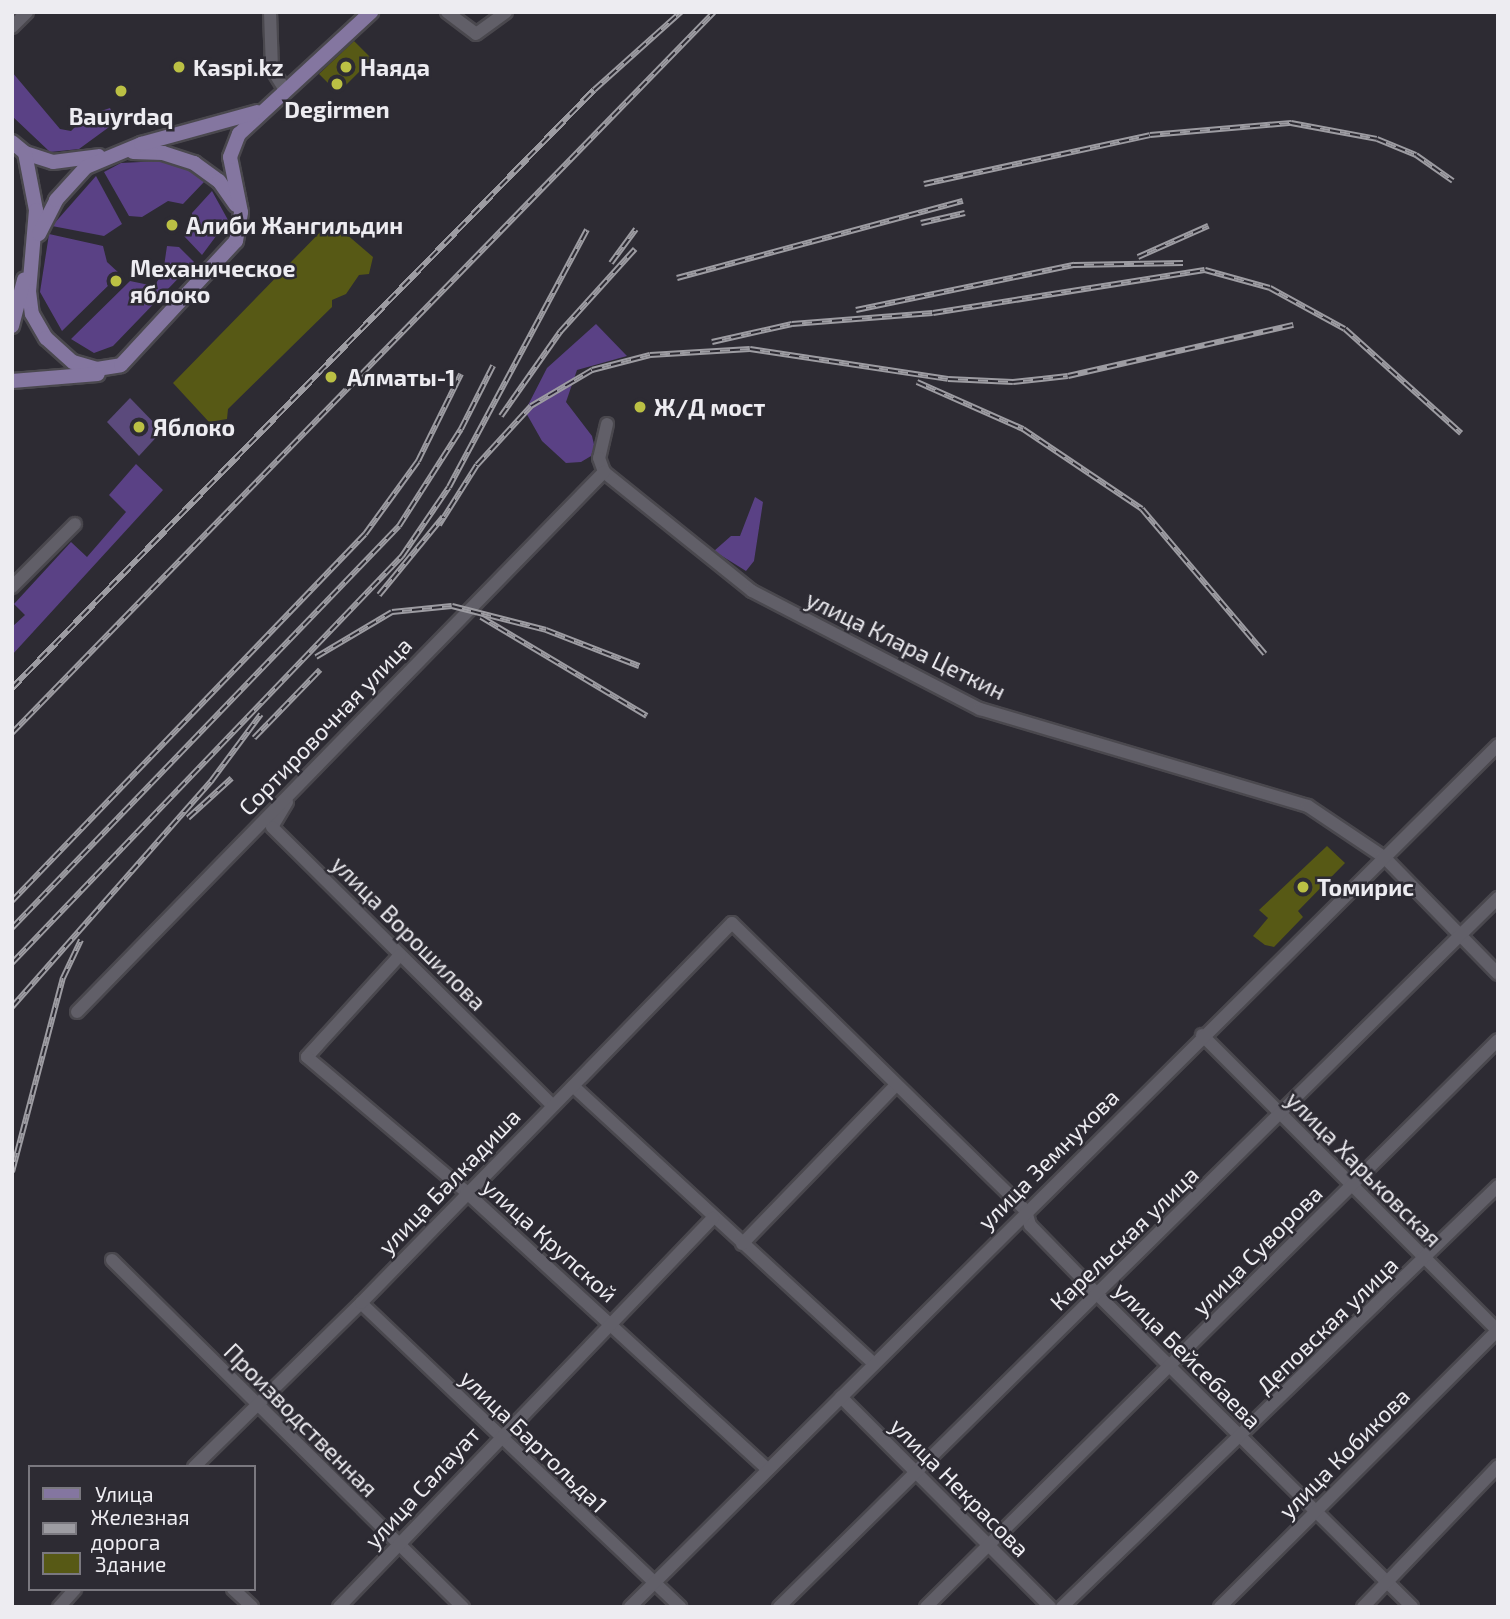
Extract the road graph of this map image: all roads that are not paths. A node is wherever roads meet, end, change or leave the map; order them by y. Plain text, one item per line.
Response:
1 (27, 12) edge
2 (271, 12) edge
3 (447, 12) edge
4 (506, 12) edge
5 (369, 15) edge
6 (12, 27) edge
7 (285, 90) junction
8 (260, 111) junction
9 (12, 142) edge
10 (24, 153) junction
11 (114, 154) junction
12 (241, 212) junction
13 (34, 246) junction
14 (12, 326) edge
15 (121, 365) junction
16 (17, 379) edge
17 (607, 424) dead end
18 (604, 472) junction
19 (75, 524) dead end
20 (12, 587) edge
21 (1498, 744) edge
22 (298, 784) junction
23 (1384, 857) junction
24 (1498, 898) edge
25 (732, 923) joint
26 (1460, 936) junction
27 (400, 955) junction
28 (1498, 974) edge
29 (77, 1012) dead end
30 (1202, 1035) junction
31 (1498, 1040) edge
32 (896, 1085) junction
33 (573, 1086) junction
34 (552, 1105) junction
35 (1279, 1116) junction
36 (1352, 1184) junction
37 (1498, 1186) edge
38 (466, 1192) junction
39 (1026, 1211) junction
40 (713, 1217) junction
41 (742, 1244) junction
42 (1425, 1258) junction
43 (112, 1261) dead end
44 (1097, 1294) junction
45 (361, 1303) junction
46 (611, 1325) junction
47 (1498, 1330) edge
48 (874, 1364) junction
49 (1171, 1366) junction
50 (841, 1397) junction
51 (255, 1405) junction
52 (498, 1436) junction
53 (1242, 1438) junction
54 (196, 1465) edge
55 (1498, 1466) edge
56 (768, 1469) junction
57 (916, 1472) junction
58 (1315, 1512) junction
59 (397, 1544) junction
60 (988, 1546) junction
61 (1389, 1581) junction
62 (654, 1583) junction
63 (73, 1591) edge
64 (235, 1591) edge
65 (59, 1607) edge
66 (252, 1607) edge
67 (339, 1607) edge
68 (463, 1607) edge
69 (630, 1607) edge
70 (680, 1607) edge
71 (779, 1607) edge
72 (926, 1607) edge
73 (1050, 1607) edge
74 (1062, 1607) edge
75 (1220, 1607) edge
76 (1363, 1607) edge
77 (1412, 1607) edge

1 - 6 street
2 - 7 street
3 - 4 street
5 - 7 main road
7 - 8 main road
8 - 11 main road
8 - 12 main road
9 - 10 main road
10 - 11 main road
10 - 13 main road
11 - 12 main road
11 - 13 main road
12 - 15 main road
13 - 14 main road
13 - 15 main road
15 - 16 main road
17 - 18 street
18 - 22 street, Сортировочная улица
18 - 23 street, улица Клара Цеткин
19 - 20 street
21 - 23 street, улица Земнухова
22 - 27 street, улица Ворошилова
22 - 29 street, Сортировочная улица
23 - 26 street, улица Клара Цеткин
23 - 30 street, улица Земнухова
24 - 26 street, Карельская улица
25 - 32 street, улица Бейсебаева
25 - 33 street, улица Балкадиша
26 - 28 street, улица Клара Цеткин
26 - 35 street, Карельская улица
27 - 34 street, улица Ворошилова
27 - 38 street, улица Крупской
30 - 35 street, улица Харьковская
30 - 39 street, улица Земнухова
31 - 36 street, улица Суворова
32 - 39 street, улица Бейсебаева
32 - 41 street
33 - 34 street, улица Балкадиша
33 - 40 street
34 - 38 street, улица Балкадиша
35 - 36 street, улица Харьковская
35 - 44 street, Карельская улица
36 - 42 street, улица Харьковская
36 - 49 street, улица Суворова
37 - 42 street, Деповская улица
38 - 45 street, улица Балкадиша
38 - 46 street, улица Крупской
39 - 44 street, улица Бейсебаева
39 - 48 street, улица Земнухова
40 - 41 street
40 - 46 street, улица Салауат
41 - 48 street
42 - 47 street, улица Харьковская
42 - 53 street, Деповская улица
43 - 51 street, Производственная
44 - 49 street, улица Бейсебаева
44 - 57 street, Карельская улица
45 - 51 street, улица Балкадиша
45 - 52 street, улица Бартольда1
46 - 52 street, улица Салауат
46 - 56 street, улица Крупской
47 - 58 street, улица Кобикова
48 - 50 street, улица Земнухова
49 - 53 street, улица Бейсебаева
49 - 60 street, улица Суворова
50 - 56 street, улица Земнухова
50 - 57 street, улица Некрасова
51 - 54 street, улица Балкадиша
51 - 59 street, Производственная
52 - 59 street, улица Салауат
52 - 62 street, улица Бартольда1
53 - 58 street, улица Бейсебаева
53 - 74 street, Деповская улица
55 - 61 street
56 - 62 street, улица Земнухова
57 - 60 street, улица Некрасова
57 - 71 street, Карельская улица
58 - 61 street, улица Бейсебаева
58 - 75 street, улица Кобикова
59 - 67 street, улица Салауат
59 - 68 street, Производственная
60 - 72 street, улица Суворова
60 - 73 street, улица Некрасова
61 - 76 street
61 - 77 street, улица Бейсебаева
62 - 69 street, улица Земнухова
62 - 70 street, улица Бартольда1
63 - 65 street
64 - 66 street

